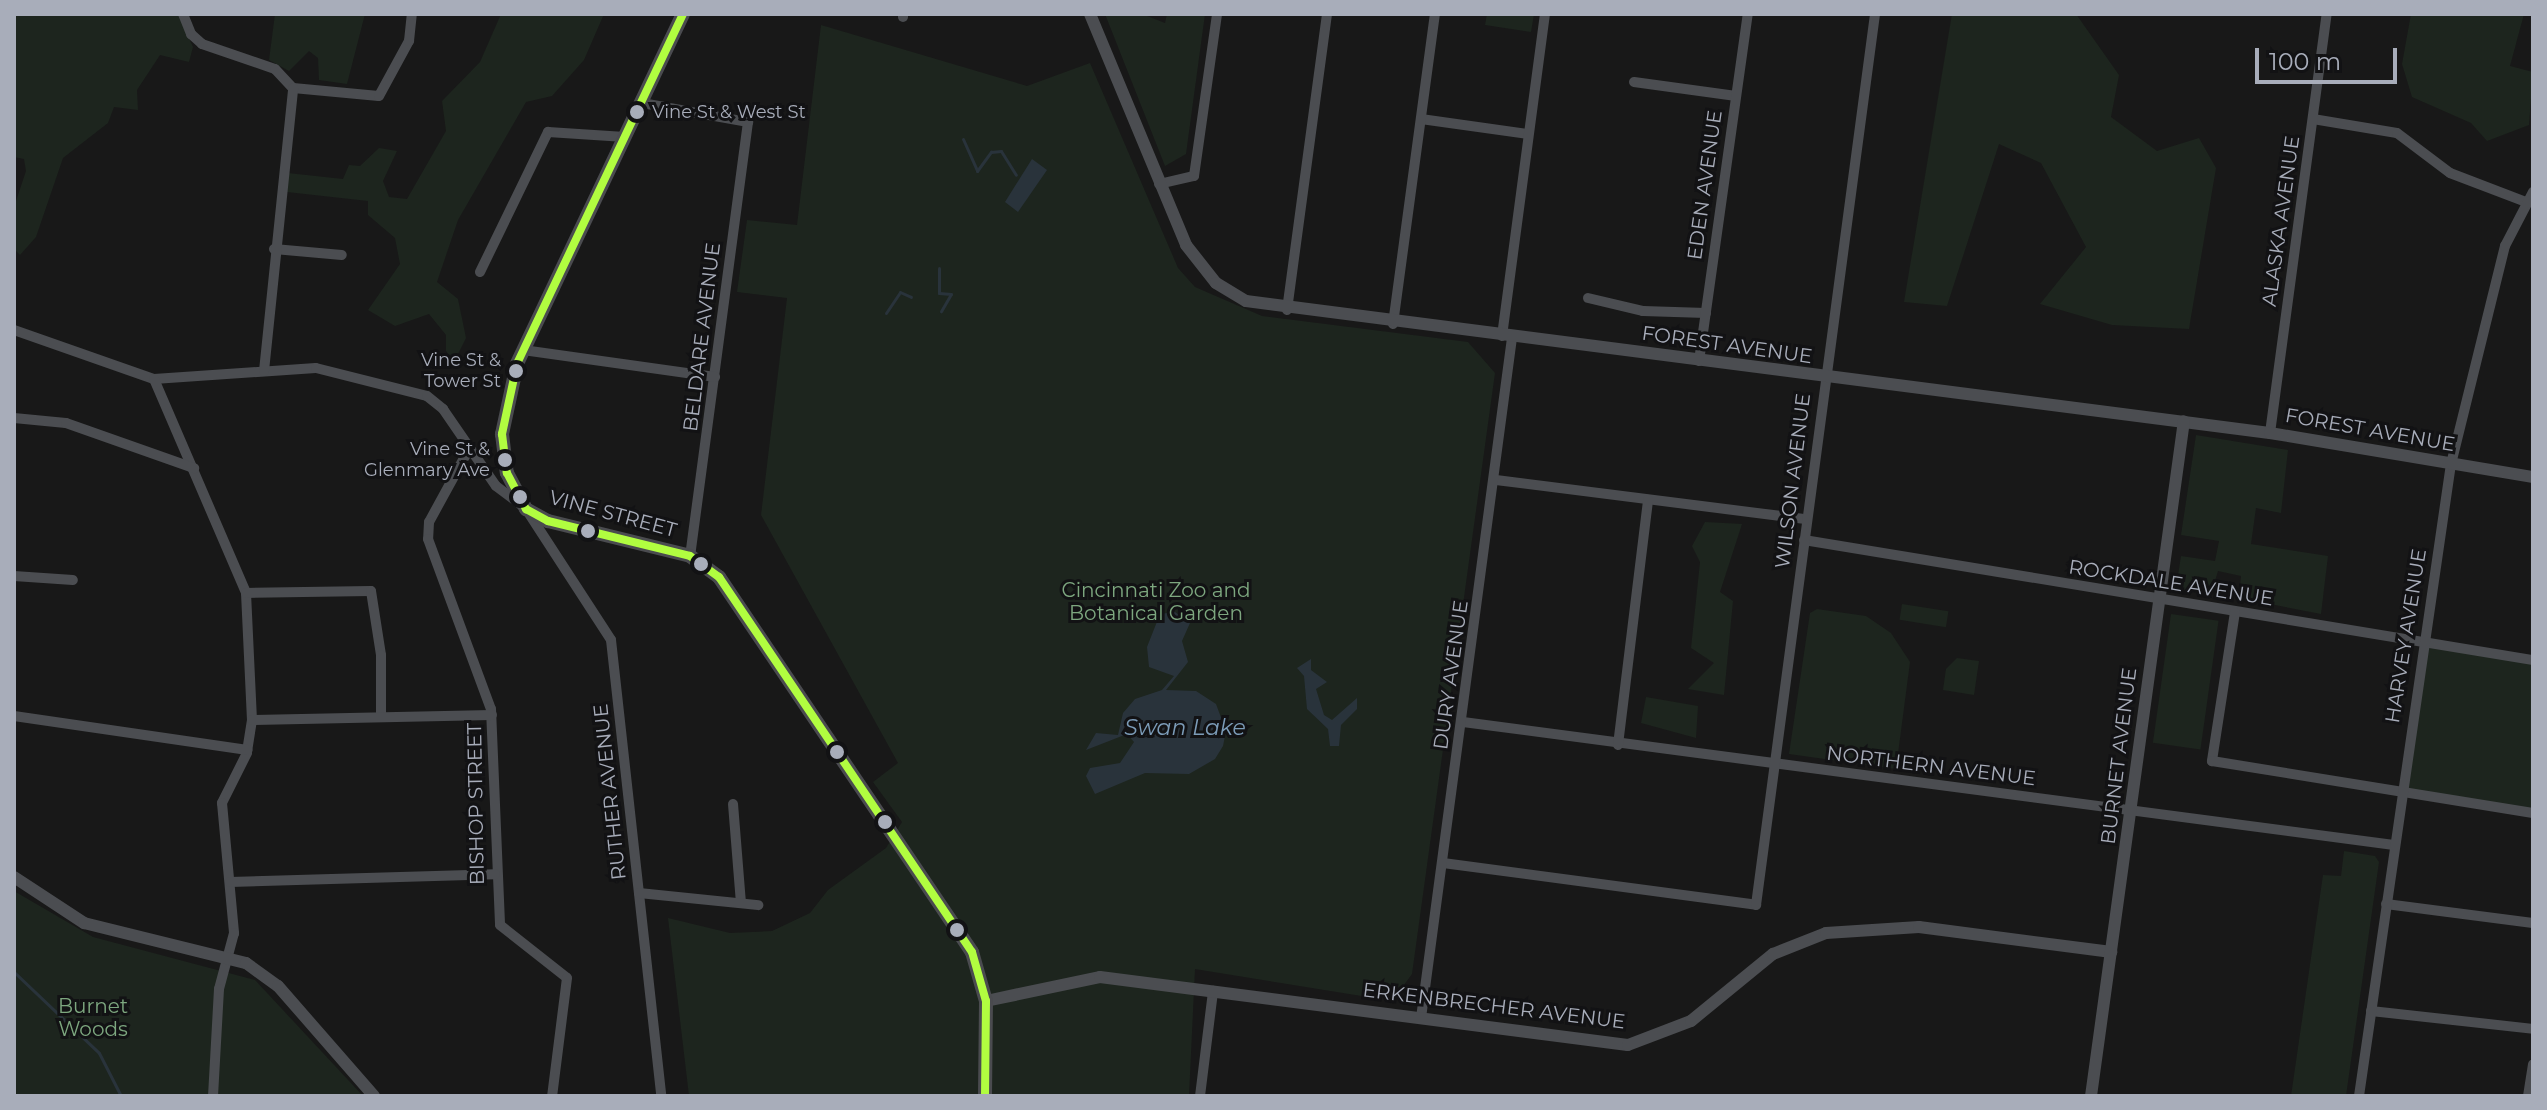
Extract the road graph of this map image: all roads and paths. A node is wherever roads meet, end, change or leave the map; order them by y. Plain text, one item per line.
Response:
1 (183, 14) edge
2 (412, 14) edge
3 (683, 14) edge
4 (1217, 14) edge
5 (1327, 14) edge
6 (1435, 14) edge
7 (1545, 14) edge
8 (1748, 14) edge
9 (1875, 14) edge
10 (2327, 14) edge
11 (1094, 16) edge
12 (1634, 82) dead end
13 (293, 88) junction
14 (1736, 96) junction
15 (642, 103) junction
16 (1421, 119) junction
17 (2313, 119) junction
18 (1528, 134) junction
19 (625, 137) junction
20 (1159, 184) junction
21 (2530, 197) edge
22 (274, 249) junction
23 (342, 255) dead end
24 (480, 272) dead end
25 (1588, 298) dead end
26 (1287, 310) junction
27 (1706, 313) junction
28 (1393, 324) junction
29 (14, 330) edge
30 (1507, 337) junction
31 (523, 350) junction
32 (1699, 361) junction
33 (264, 371) junction
34 (715, 377) junction
35 (154, 379) junction
36 (1824, 379) junction
37 (14, 418) edge
38 (2184, 421) junction
39 (2270, 433) junction
40 (469, 449) junction
41 (2451, 464) junction
42 (194, 468) junction
43 (2533, 477) edge
44 (1496, 480) junction
45 (1648, 500) junction
46 (526, 509) junction
47 (1806, 519) junction
48 (1804, 540) junction
49 (690, 556) junction
50 (14, 576) edge
51 (73, 580) dead end
52 (246, 593) junction
53 (2159, 600) junction
54 (2235, 612) junction
55 (2422, 643) junction
56 (2533, 660) edge
57 (492, 715) junction
58 (14, 716) edge
59 (381, 716) junction
60 (252, 720) junction
61 (1463, 722) junction
62 (1618, 745) junction
63 (248, 750) junction
64 (1775, 764) junction
65 (2401, 792) junction
66 (733, 804) dead end
67 (2133, 810) junction
68 (2533, 813) edge
69 (2394, 845) junction
70 (1443, 863) junction
71 (495, 874) junction
72 (14, 877) edge
73 (230, 882) junction
74 (639, 893) junction
75 (741, 903) junction
76 (2386, 904) junction
77 (758, 905) dead end
78 (2533, 923) edge
79 (2111, 952) junction
80 (229, 955) junction
81 (1213, 991) junction
82 (986, 1001) junction
83 (2371, 1011) junction
84 (1421, 1018) junction
85 (2533, 1029) edge
86 (2533, 1064) edge
87 (213, 1096) edge
88 (374, 1096) edge
89 (552, 1096) edge
90 (661, 1096) edge
91 (985, 1096) edge
92 (1200, 1096) edge
93 (2091, 1096) edge
94 (2359, 1096) edge
95 (2528, 1096) edge

1 - 13 street
2 - 13 street
3 - 15 main road, VINE STREET
4 - 20 street
5 - 26 street
6 - 16 street
7 - 18 street, DURY AVENUE
8 - 14 street, EDEN AVENUE
9 - 36 street, WILSON AVENUE
10 - 17 street, ALASKA AVENUE
11 - 20 street, FOREST AVENUE
12 - 14 street
13 - 22 street
14 - 27 street, EDEN AVENUE
15 - 19 main road, VINE STREET
15 - 34 street, BELDARE AVENUE
16 - 18 street
16 - 28 street
17 - 21 street
17 - 39 street, ALASKA AVENUE
18 - 30 street, DURY AVENUE
19 - 24 street
19 - 31 main road, VINE STREET
20 - 26 street, FOREST AVENUE
21 - 41 street, HARVEY AVENUE
22 - 23 street
22 - 33 street
25 - 27 street
26 - 28 street, FOREST AVENUE
27 - 32 street, EDEN AVENUE
28 - 30 street, FOREST AVENUE
29 - 35 street
30 - 32 street, FOREST AVENUE
30 - 44 street, DURY AVENUE
31 - 34 street
31 - 46 main road, VINE STREET
32 - 36 street, FOREST AVENUE
33 - 35 street, RUTHER AVENUE
33 - 40 street, RUTHER AVENUE
34 - 49 street, BELDARE AVENUE
35 - 42 street
36 - 38 street, FOREST AVENUE
36 - 47 street, WILSON AVENUE
37 - 42 street
38 - 39 street, FOREST AVENUE
38 - 53 street, BURNET AVENUE
39 - 41 street, FOREST AVENUE
40 - 46 street, RUTHER AVENUE
40 - 57 street, BISHOP STREET
41 - 43 street, FOREST AVENUE
41 - 55 street, HARVEY AVENUE
42 - 52 street
44 - 45 street
44 - 61 street, DURY AVENUE
45 - 47 street
45 - 62 street
46 - 49 main road, VINE STREET
46 - 74 street, RUTHER AVENUE
47 - 48 street, WILSON AVENUE
48 - 53 street, ROCKDALE AVENUE
48 - 64 street, WILSON AVENUE
49 - 82 main road, VINE STREET
50 - 51 street
52 - 59 street
52 - 60 street
53 - 54 street, ROCKDALE AVENUE
53 - 67 street, BURNET AVENUE
54 - 55 street, ROCKDALE AVENUE
54 - 65 street
55 - 56 street, ROCKDALE AVENUE
55 - 65 street, HARVEY AVENUE
57 - 59 street
57 - 71 street, BISHOP STREET
58 - 63 street
59 - 60 street
60 - 63 street
61 - 62 street, NORTHERN AVENUE
61 - 70 street, DURY AVENUE
62 - 64 street, NORTHERN AVENUE
63 - 73 street
64 - 67 street, NORTHERN AVENUE
64 - 70 street, WILSON AVENUE
65 - 68 street
65 - 69 street, HARVEY AVENUE
66 - 75 street
67 - 69 street, NORTHERN AVENUE
67 - 79 street, BURNET AVENUE
69 - 76 street, HARVEY AVENUE
70 - 84 street, DURY AVENUE
71 - 73 street
71 - 89 street, BISHOP STREET
72 - 80 street
73 - 80 street
74 - 75 street
74 - 90 street, RUTHER AVENUE
75 - 77 street
76 - 78 street
76 - 83 street, HARVEY AVENUE
79 - 84 street, ERKENBRECHER AVENUE
79 - 93 street, BURNET AVENUE
80 - 87 street
80 - 88 street
81 - 82 street, ERKENBRECHER AVENUE
81 - 84 street, ERKENBRECHER AVENUE
81 - 92 street
82 - 91 main road, VINE STREET
83 - 85 street
83 - 94 street, HARVEY AVENUE
86 - 95 street

